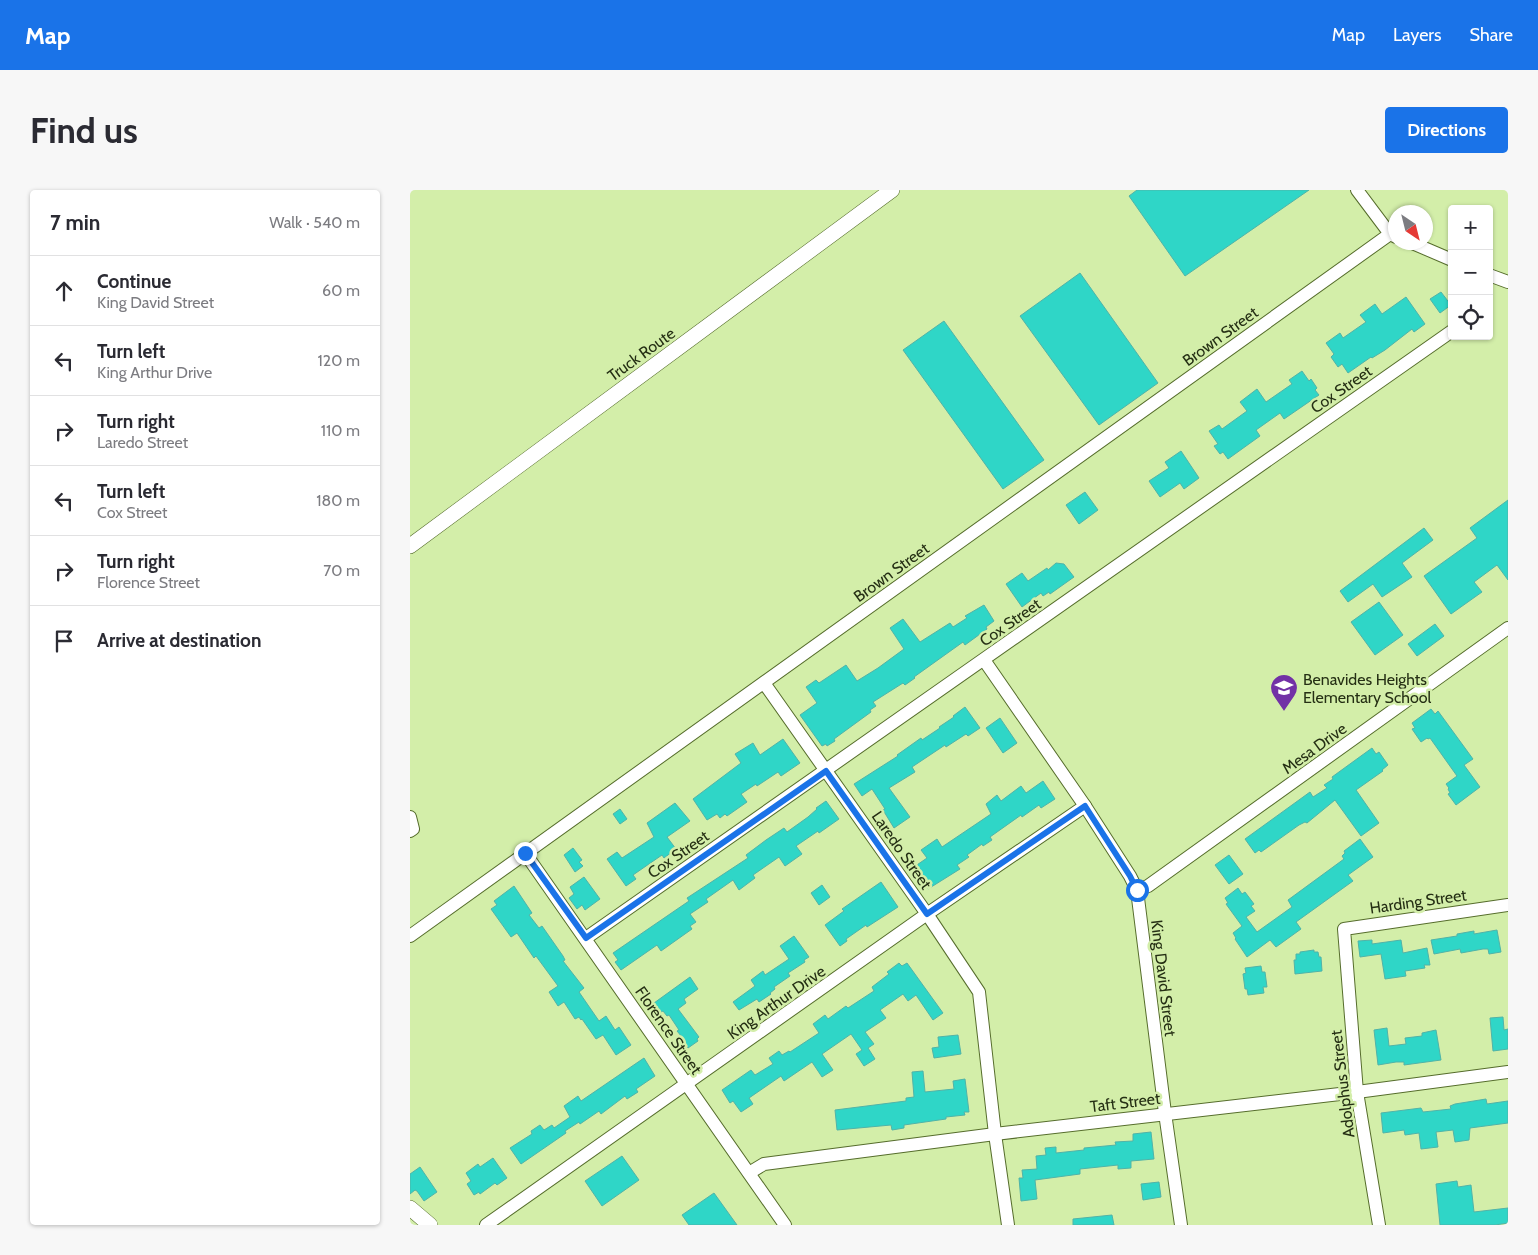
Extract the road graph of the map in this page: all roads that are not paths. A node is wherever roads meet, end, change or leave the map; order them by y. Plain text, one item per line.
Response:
1 (892, 190) edge
2 (1357, 190) edge
3 (1388, 230) edge
4 (1388, 240) edge
5 (1429, 250) edge
6 (1448, 258) edge
7 (1493, 277) edge
8 (1508, 282) edge
9 (1448, 334) edge
10 (410, 546) edge
11 (1508, 628) edge
12 (984, 660) junction
13 (764, 683) junction
14 (826, 771) junction
15 (1085, 806) junction
16 (410, 817) edge
17 (410, 831) edge
18 (525, 853) junction
19 (1137, 890) junction
20 (1508, 905) edge
21 (927, 914) junction
22 (410, 936) edge
23 (586, 938) junction
24 (1344, 939) joint
25 (1508, 1072) edge
26 (687, 1085) junction
27 (1357, 1092) junction
28 (1165, 1113) junction
29 (995, 1134) junction
30 (749, 1174) junction
31 (410, 1208) edge
32 (430, 1225) edge
33 (486, 1225) edge
34 (785, 1225) edge
35 (1008, 1225) edge
36 (1181, 1225) edge
37 (1378, 1225) edge

1 - 10 street, Truck Route
2 - 3 street
4 - 13 street, Brown Street
5 - 6 street
7 - 8 street
9 - 12 street, Cox Street
11 - 19 street, Mesa Drive
12 - 14 street, Cox Street
12 - 15 street, King David Street
13 - 14 street, Laredo Street
13 - 18 street, Brown Street
14 - 21 street, Laredo Street
14 - 23 street, Cox Street
15 - 19 street, King David Street
15 - 21 street, King Arthur Drive
16 - 17 street
18 - 22 street, Brown Street
18 - 23 street, Florence Street
19 - 28 street, King David Street
20 - 24 street, Harding Street
21 - 26 street, King Arthur Drive
21 - 29 street, Laredo Street
23 - 26 street, Florence Street
24 - 27 street, Adolphus Street
25 - 27 street, Taft Street
26 - 30 street, Florence Street
26 - 33 street, King Arthur Drive
27 - 28 street, Taft Street
27 - 37 street, Adolphus Street
28 - 29 street, Taft Street
28 - 36 street, King David Street
29 - 30 street, Taft Street
29 - 35 street, Laredo Street
30 - 34 street, Florence Street
31 - 32 street

